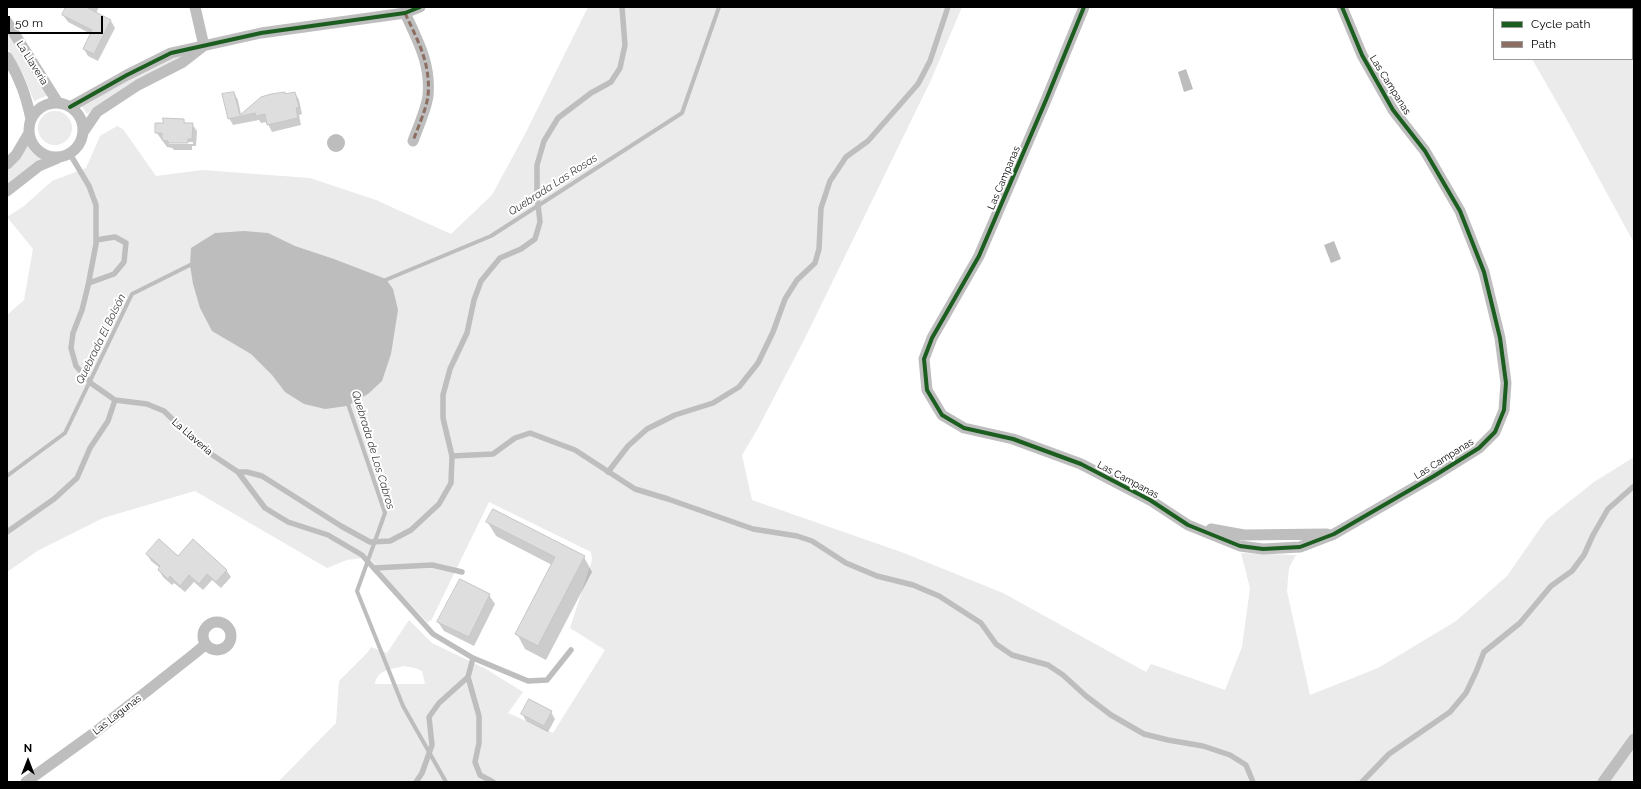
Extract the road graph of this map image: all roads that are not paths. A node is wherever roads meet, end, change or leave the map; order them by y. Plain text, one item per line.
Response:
1 (195, 7) edge
2 (420, 7) edge
3 (622, 7) edge
4 (948, 7) edge
5 (1084, 7) edge
6 (1342, 7) edge
7 (405, 13) junction
8 (7, 22) edge
9 (204, 46) junction
10 (7, 57) edge
11 (58, 103) junction
12 (70, 107) junction
13 (31, 119) junction
14 (84, 131) junction
15 (29, 133) junction
16 (413, 141) dead end
17 (70, 154) junction
18 (59, 157) junction
19 (7, 164) edge
20 (7, 191) edge
21 (96, 240) junction
22 (89, 283) junction
23 (115, 400) junction
24 (452, 456) junction
25 (238, 472) junction
26 (608, 472) junction
27 (1634, 486) edge
28 (7, 532) edge
29 (374, 568) junction
30 (462, 572) dead end
31 (206, 644) dead end
32 (572, 650) dead end
33 (473, 658) junction
34 (468, 677) junction
35 (1634, 739) edge
36 (26, 782) edge
37 (416, 782) edge
38 (493, 782) edge
39 (1253, 782) edge
40 (1362, 782) edge
41 (1603, 782) edge

1 - 9 street
2 - 7 street
3 - 24 lane
4 - 26 lane
5 - 6 street, Las Campanas
7 - 9 street
7 - 16 street
8 - 11 street, La Llaveria
9 - 12 street
9 - 14 street
10 - 13 street, La Llaveria
11 - 12 street
11 - 13 street
12 - 14 street
13 - 15 street, La Llaveria
14 - 17 street
15 - 18 street
15 - 19 street
17 - 18 street
17 - 21 lane, La Llaveria
18 - 20 street
21 - 22 lane, La Llaveria
21 - 22 lane
22 - 23 lane, La Llaveria
23 - 25 lane, La Llaveria
23 - 28 lane
24 - 25 lane
24 - 26 lane
25 - 29 lane, La Llaveria
26 - 39 lane
27 - 40 lane
29 - 30 lane
29 - 33 lane, La Llaveria
31 - 36 street, Las Lagunas
32 - 33 lane, La Llaveria
33 - 34 lane
34 - 37 lane
34 - 38 lane
35 - 41 street

